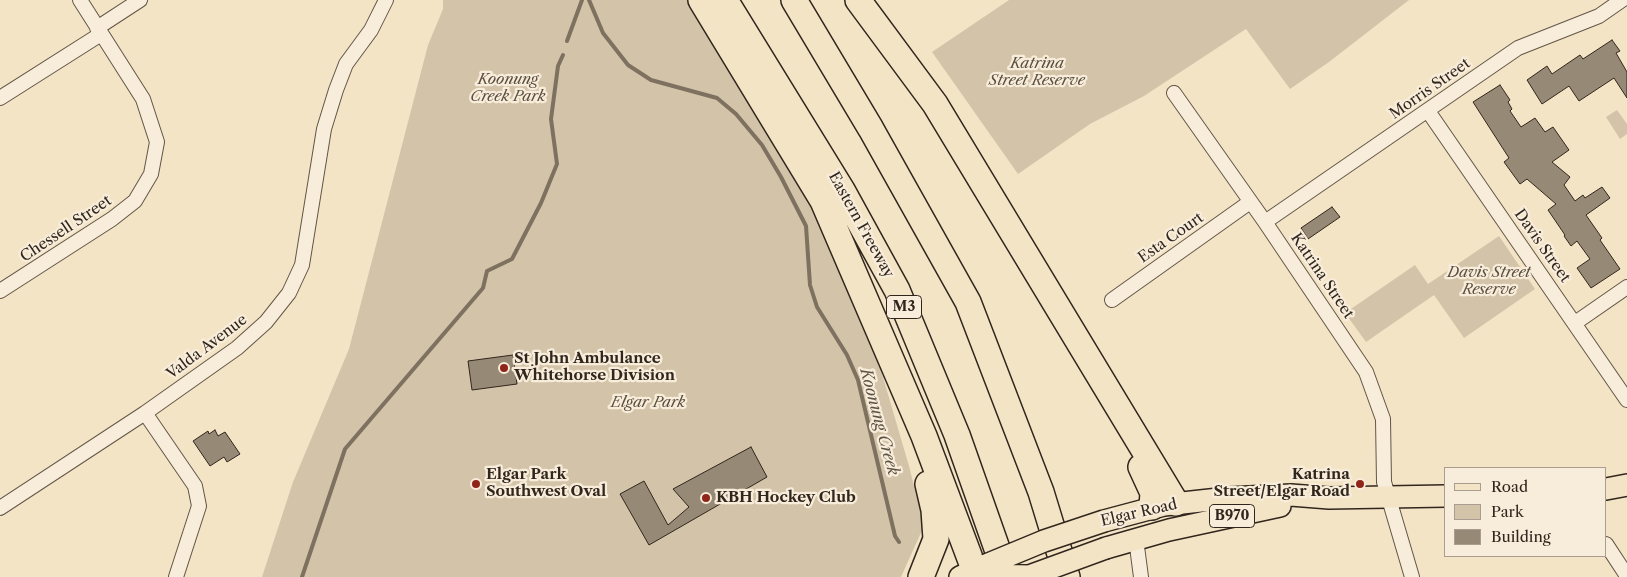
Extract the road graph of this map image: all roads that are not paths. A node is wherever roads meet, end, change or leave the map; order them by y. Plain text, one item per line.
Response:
1 (80, 0) edge
2 (140, 0) edge
3 (386, 0) edge
4 (701, 0) edge
5 (725, 0) edge
6 (794, 0) edge
7 (858, 0) edge
8 (1622, 0) edge
9 (99, 31) junction
10 (1174, 93) dead end
11 (0, 98) edge
12 (1428, 111) junction
13 (1250, 202) junction
14 (1265, 222) junction
15 (1627, 287) edge
16 (0, 291) edge
17 (1112, 300) dead end
18 (1575, 323) junction
19 (1627, 400) edge
20 (910, 407) junction
21 (145, 413) junction
22 (1627, 485) edge
23 (1607, 489) edge
24 (1444, 496) edge
25 (1329, 498) junction
26 (1389, 498) junction
27 (1164, 505) junction
28 (0, 508) edge
29 (1136, 539) junction
30 (1607, 546) edge
31 (984, 573) edge
32 (1627, 576) edge
33 (176, 577) edge
34 (921, 577) edge
35 (1028, 577) edge
36 (1067, 577) edge
37 (1141, 577) edge
38 (1412, 577) edge

1 - 9 street, Chessell Street
2 - 9 street
3 - 21 street, Valda Avenue
4 - 20 highway
5 - 31 highway, Eastern Freeway / M3
6 - 36 highway
7 - 27 highway
8 - 12 street, Morris Street
9 - 11 street
9 - 16 street, Chessell Street
10 - 13 street, Katrina Street
12 - 14 street, Morris Street
12 - 18 street, Davis Street
13 - 14 street, Katrina Street
13 - 17 street, Esta Court
14 - 26 street, Katrina Street
15 - 18 street
18 - 19 street, Davis Street
20 - 31 highway
20 - 34 highway
21 - 28 street, Valda Avenue
21 - 33 street
22 - 23 main road
24 - 26 main road, Elgar Road / B970
25 - 26 main road, Elgar Road / B970
25 - 27 main road, Elgar Road / B970
25 - 29 main road, Elgar Road / B970
26 - 38 street, Katrina Street
27 - 29 main road
27 - 31 main road, Elgar Road / B970, bridge
29 - 35 main road, Elgar Road / B970, bridge
29 - 37 street
30 - 32 street
31 - 35 main road, bridge

